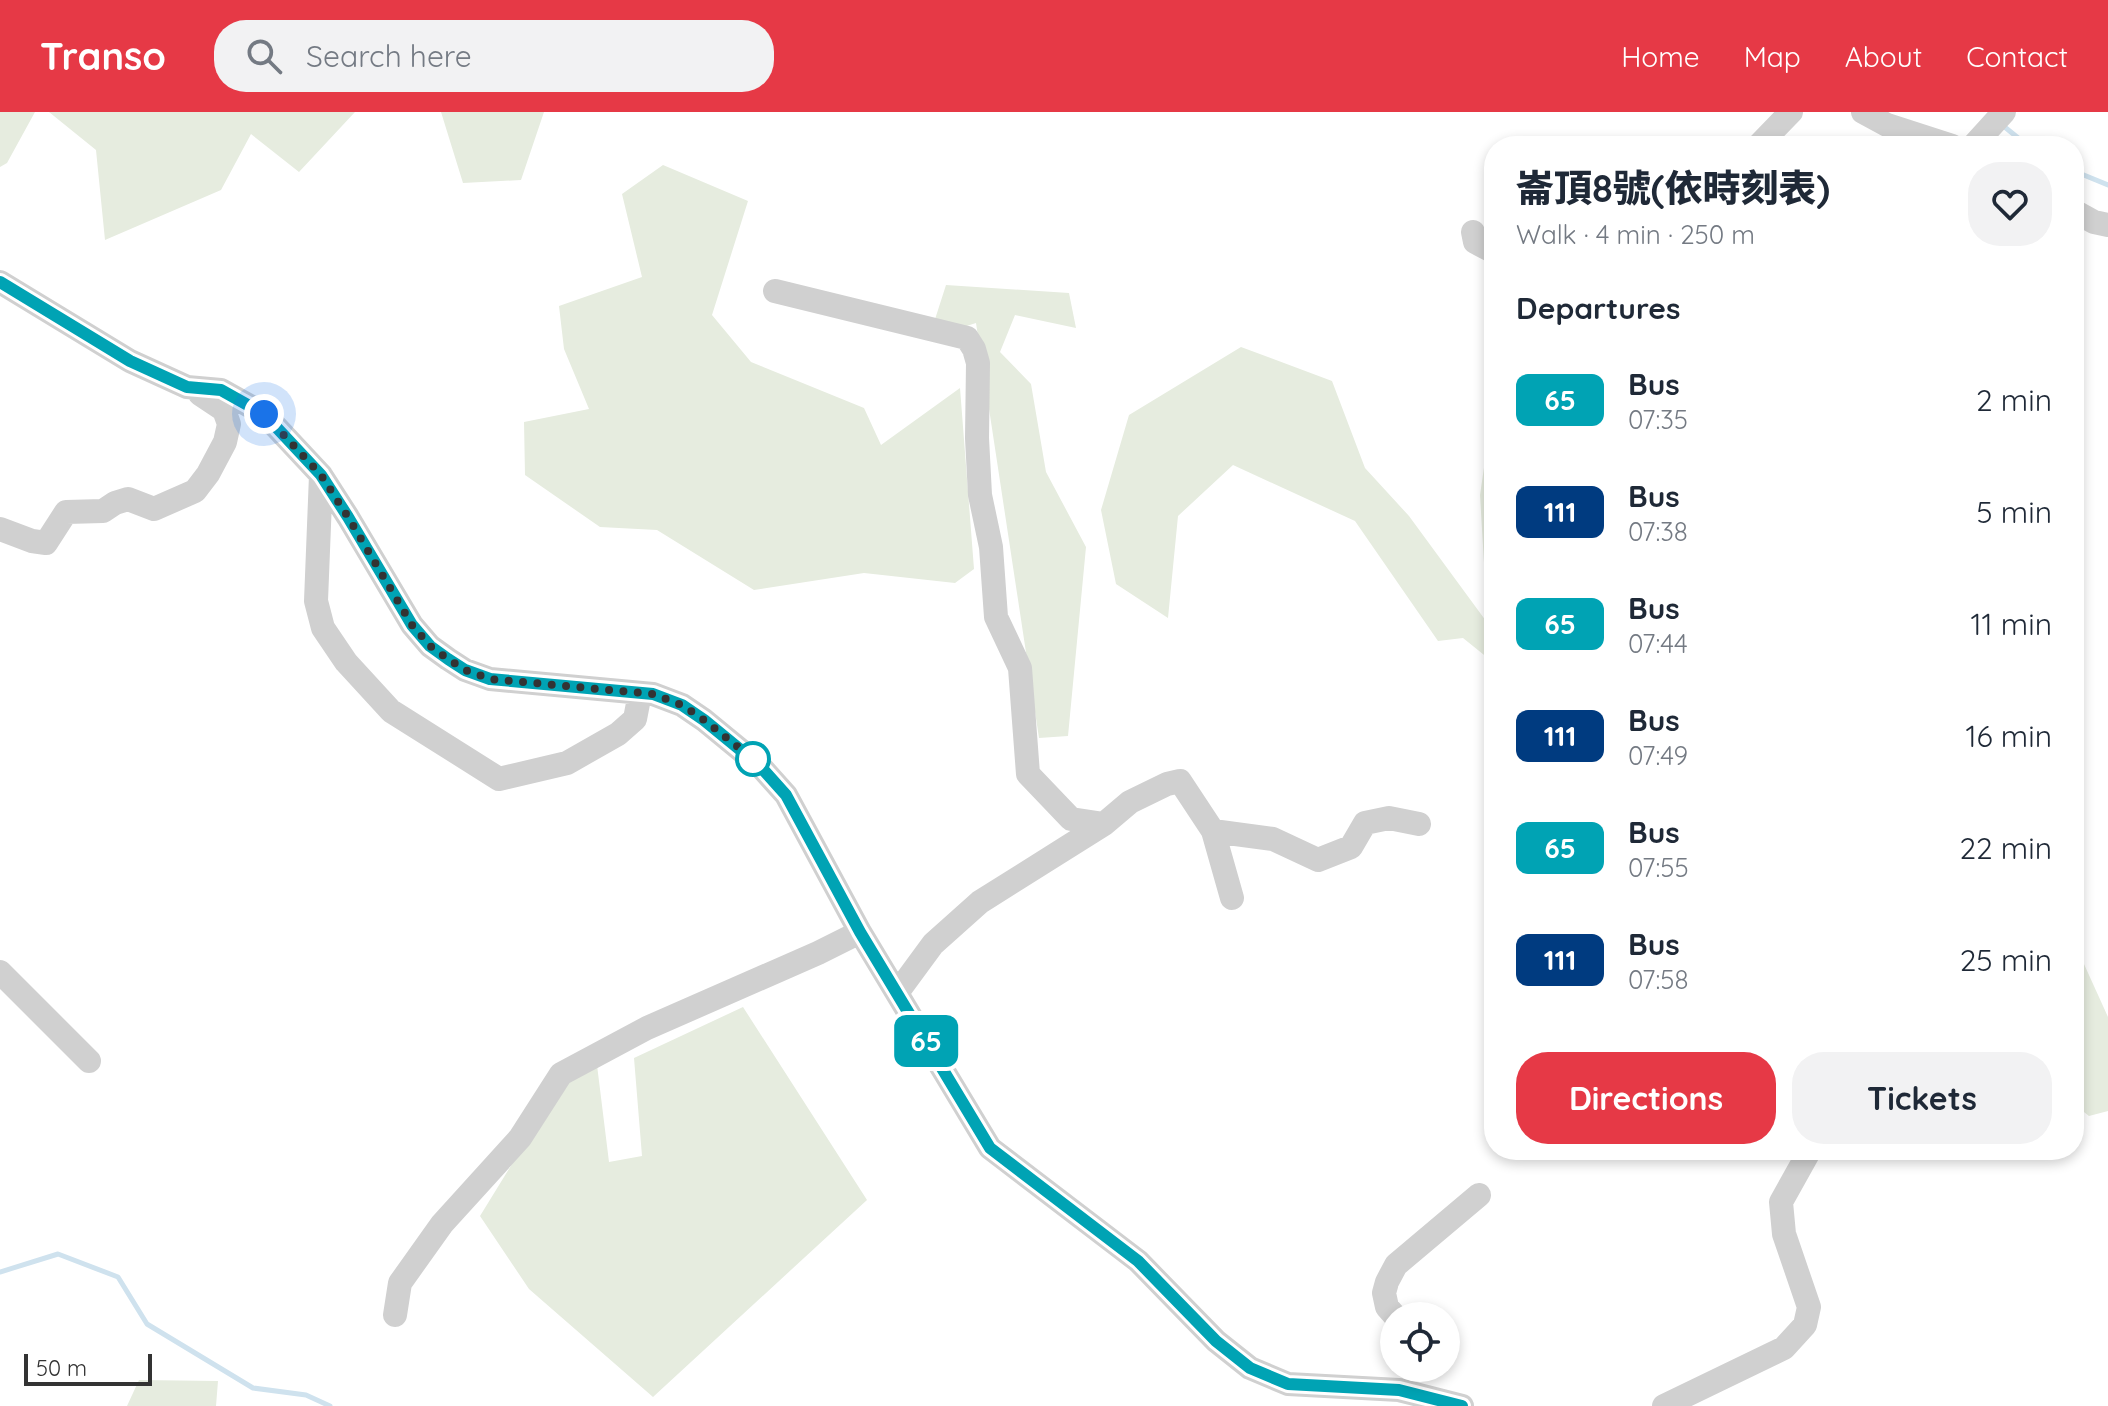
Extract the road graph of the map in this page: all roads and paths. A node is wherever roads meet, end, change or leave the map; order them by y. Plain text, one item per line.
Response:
1 (1791, 112) edge
2 (1863, 112) edge
3 (1768, 136) edge
4 (1921, 136) edge
5 (2084, 216) edge
6 (2108, 225) edge
7 (1473, 232) dead end
8 (1484, 247) edge
9 (0, 282) edge
10 (775, 291) dead end
11 (187, 387) junction
12 (321, 475) junction
13 (0, 529) edge
14 (640, 693) junction
15 (1104, 824) junction
16 (1419, 824) dead end
17 (1213, 831) junction
18 (1232, 898) dead end
19 (860, 932) junction
20 (0, 972) edge
21 (897, 993) junction
22 (89, 1061) dead end
23 (1804, 1160) edge
24 (1479, 1195) dead end
25 (1386, 1302) edge
26 (395, 1315) dead end
27 (1400, 1388) edge
28 (1462, 1406) edge
29 (1664, 1406) edge

1 - 3 street
2 - 4 street
5 - 6 street
7 - 8 street
9 - 11 street
10 - 15 street
11 - 12 street
11 - 13 street
12 - 14 street
12 - 14 street
14 - 19 street
15 - 17 street
15 - 21 street
16 - 17 street
17 - 18 street
19 - 21 street
19 - 26 street
20 - 22 street
21 - 27 street
23 - 29 street
24 - 25 street
27 - 28 street

